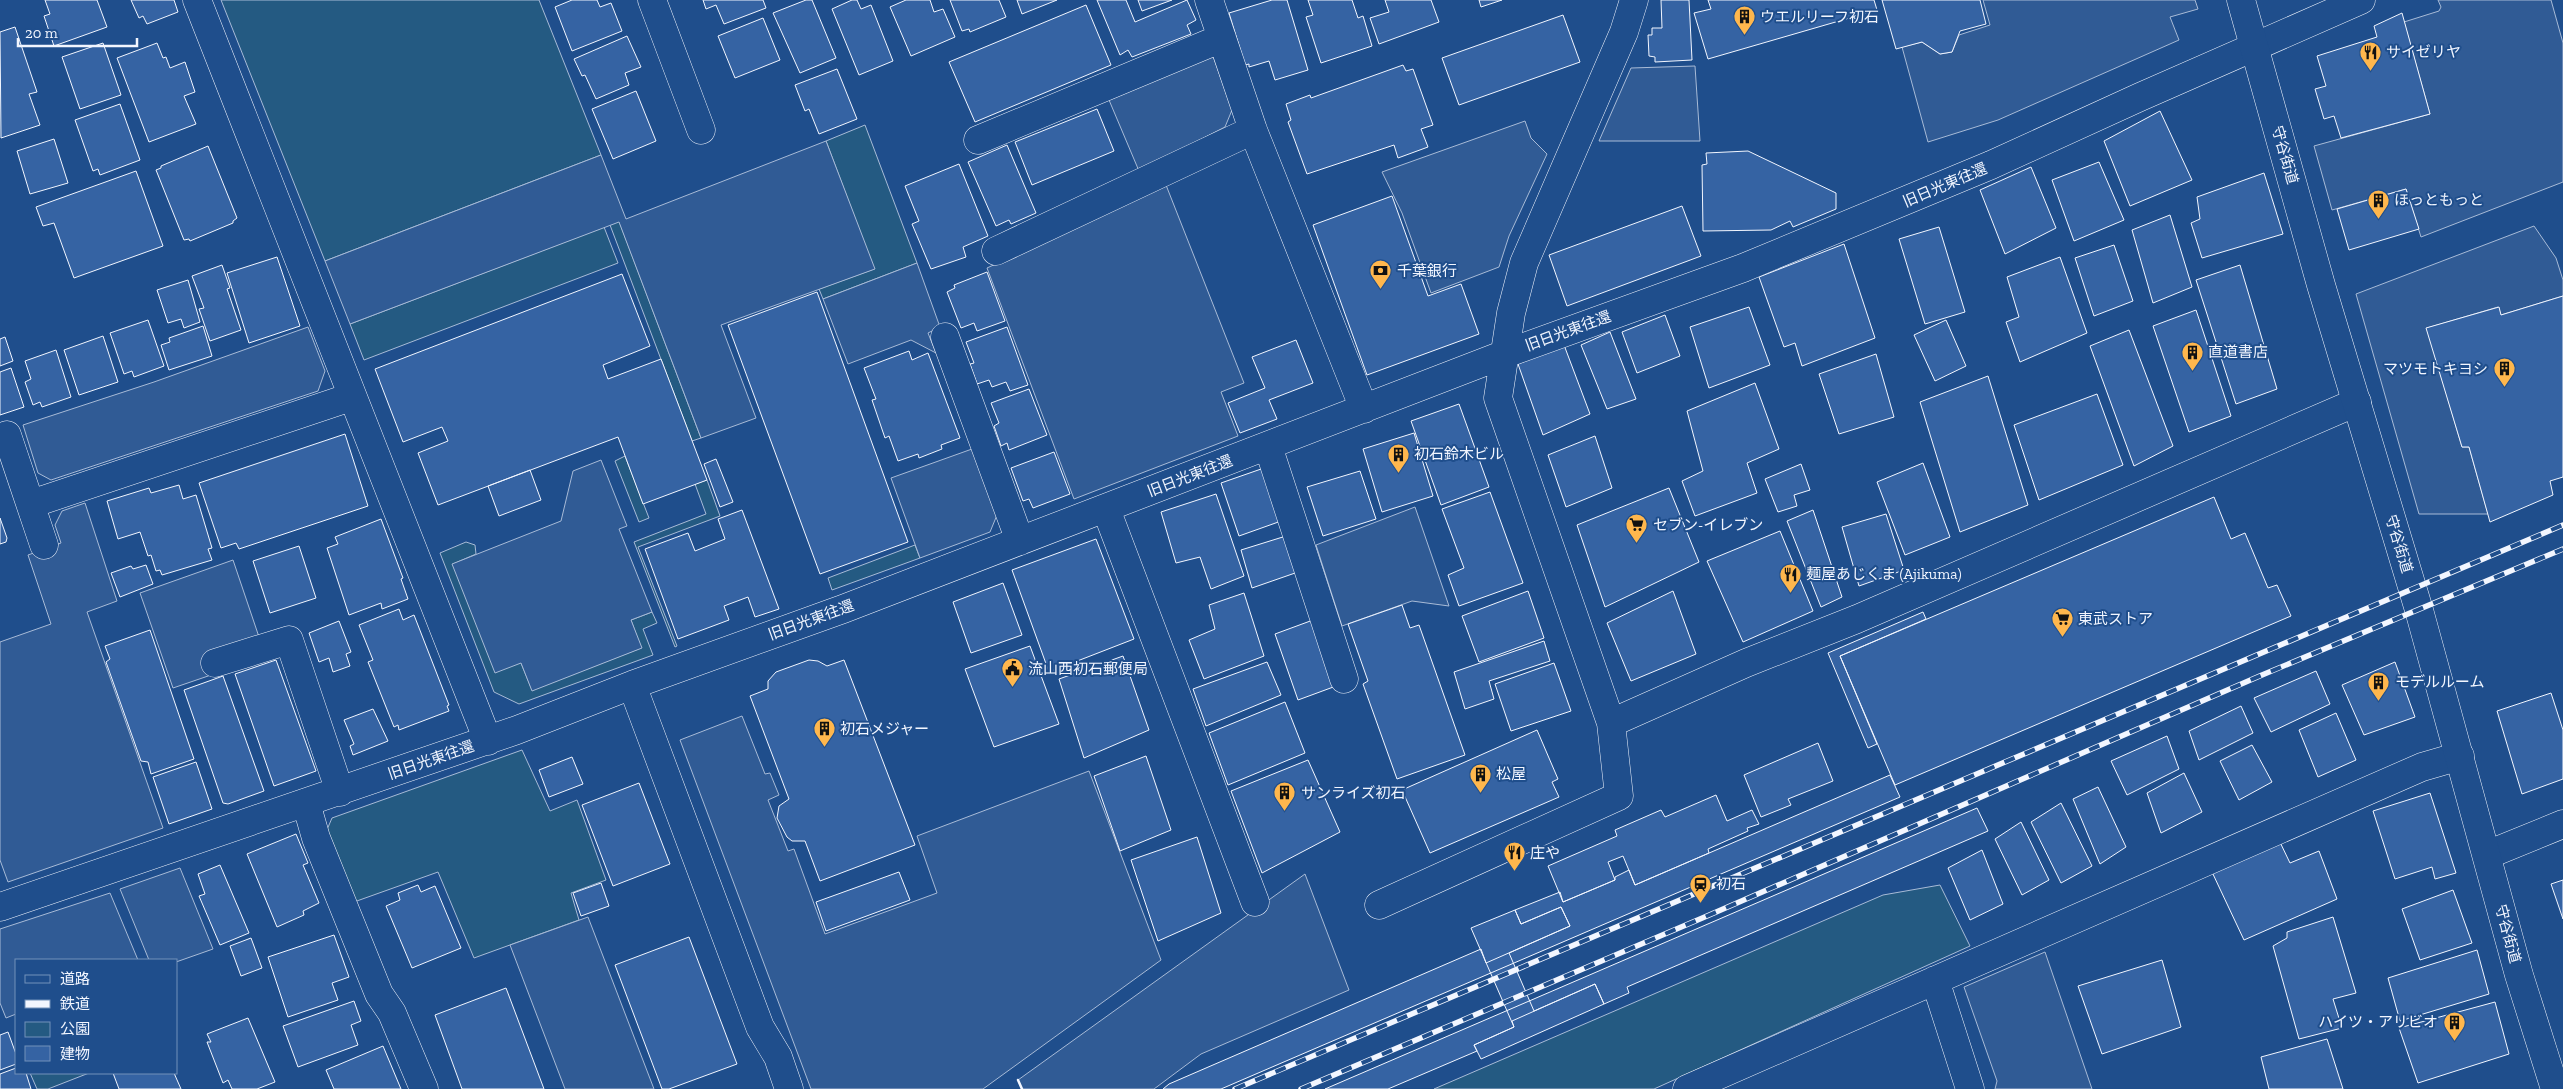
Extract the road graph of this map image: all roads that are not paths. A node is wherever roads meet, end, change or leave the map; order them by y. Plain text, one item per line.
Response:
1 (197, 0) edge
2 (652, 0) edge
3 (1209, 0) edge
4 (1634, 0) edge
5 (2241, 0) edge
6 (2361, 0) edge
7 (1222, 38) junction
8 (2255, 48) junction
9 (702, 130) dead end
10 (1253, 130) junction
11 (978, 140) dead end
12 (996, 251) dead end
13 (945, 337) dead end
14 (1505, 354) junction
15 (351, 397) junction
16 (2356, 402) junction
17 (1364, 409) junction
18 (7, 435) dead end
19 (1268, 446) junction
20 (31, 504) junction
21 (1106, 508) junction
22 (1020, 541) junction
23 (44, 545) dead end
24 (214, 663) dead end
25 (1344, 679) dead end
26 (632, 686) junction
27 (1611, 723) junction
28 (488, 741) junction
29 (2460, 756) junction
30 (340, 792) junction
31 (306, 803) junction
32 (2563, 824) edge
33 (2487, 855) junction
34 (1255, 902) dead end
35 (1379, 905) dead end
36 (0, 907) edge
37 (1935, 980) junction
38 (424, 1089) edge
39 (789, 1089) edge
40 (1687, 1089) edge
41 (1970, 1089) edge
42 (2555, 1089) edge

1 - 15 street
2 - 9 street
3 - 7 street
4 - 14 street
5 - 8 street, 守谷街道
6 - 8 street, 旧日光東往還
7 - 10 street
7 - 11 street
8 - 14 street, 旧日光東往還
8 - 16 street, 守谷街道
10 - 12 street
10 - 17 street
13 - 22 street
14 - 17 street, 旧日光東往還
14 - 27 street
15 - 20 street
15 - 28 street
16 - 27 street
16 - 29 street, 守谷街道
17 - 19 street, 旧日光東往還
18 - 20 street
19 - 21 street, 旧日光東往還
19 - 25 street
20 - 23 street
21 - 22 street, 旧日光東往還
21 - 34 street
22 - 26 street, 旧日光東往還
24 - 30 street
26 - 28 street, 旧日光東往還
26 - 39 street
27 - 35 street
28 - 30 street, 旧日光東往還
29 - 33 street, 守谷街道
29 - 37 street
30 - 31 street, 旧日光東往還
31 - 36 street, 旧日光東往還
31 - 38 street
32 - 33 street
33 - 42 street, 守谷街道
37 - 40 street
37 - 41 street

